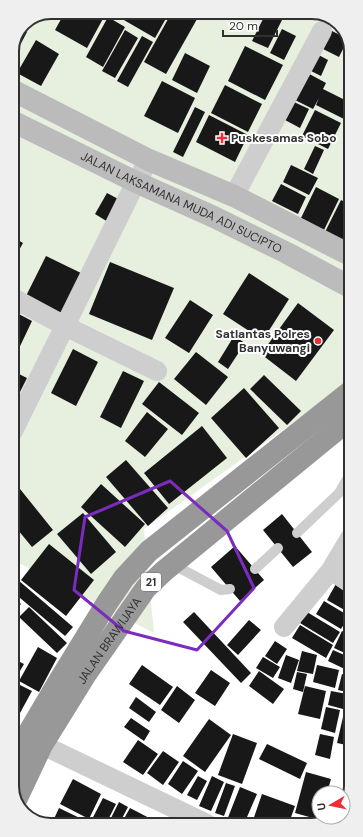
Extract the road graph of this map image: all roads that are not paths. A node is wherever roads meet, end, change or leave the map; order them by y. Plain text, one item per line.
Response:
1 (322, 31) dead end
2 (19, 94) edge
3 (19, 124) edge
4 (149, 160) junction
5 (136, 182) junction
6 (234, 196) junction
7 (344, 252) edge
8 (344, 284) edge
9 (19, 301) edge
10 (65, 326) junction
11 (157, 371) dead end
12 (344, 397) edge
13 (19, 419) edge
14 (344, 426) edge
15 (344, 484) edge
16 (297, 533) dead end
17 (278, 548) dead end
18 (344, 548) edge
19 (172, 564) junction
20 (255, 569) dead end
21 (331, 570) junction
22 (344, 579) edge
23 (230, 589) dead end
24 (284, 627) dead end
25 (34, 741) junction
26 (19, 756) edge
27 (19, 790) edge
28 (194, 818) edge

1 - 6 street
2 - 4 main road, JALAN LAKSAMANA MUDA ADI SUCIPTO
3 - 5 main road, JALAN LAKSAMANA MUDA ADI SUCIPTO
4 - 5 street
4 - 6 main road, JALAN LAKSAMANA MUDA ADI SUCIPTO
5 - 8 main road, JALAN LAKSAMANA MUDA ADI SUCIPTO
5 - 10 street
6 - 7 main road, JALAN LAKSAMANA MUDA ADI SUCIPTO
9 - 10 street
10 - 11 street
10 - 13 street
12 - 25 highway, JALAN BRAWIJAYA / 21
14 - 19 highway, JALAN BRAWIJAYA / 21
15 - 16 lane
17 - 20 lane
18 - 21 street
19 - 23 lane
19 - 25 highway, JALAN BRAWIJAYA / 21
21 - 22 street
21 - 24 street
25 - 26 highway, JALAN BRAWIJAYA / 21
25 - 27 highway, JALAN BRAWIJAYA / 21
25 - 28 street

